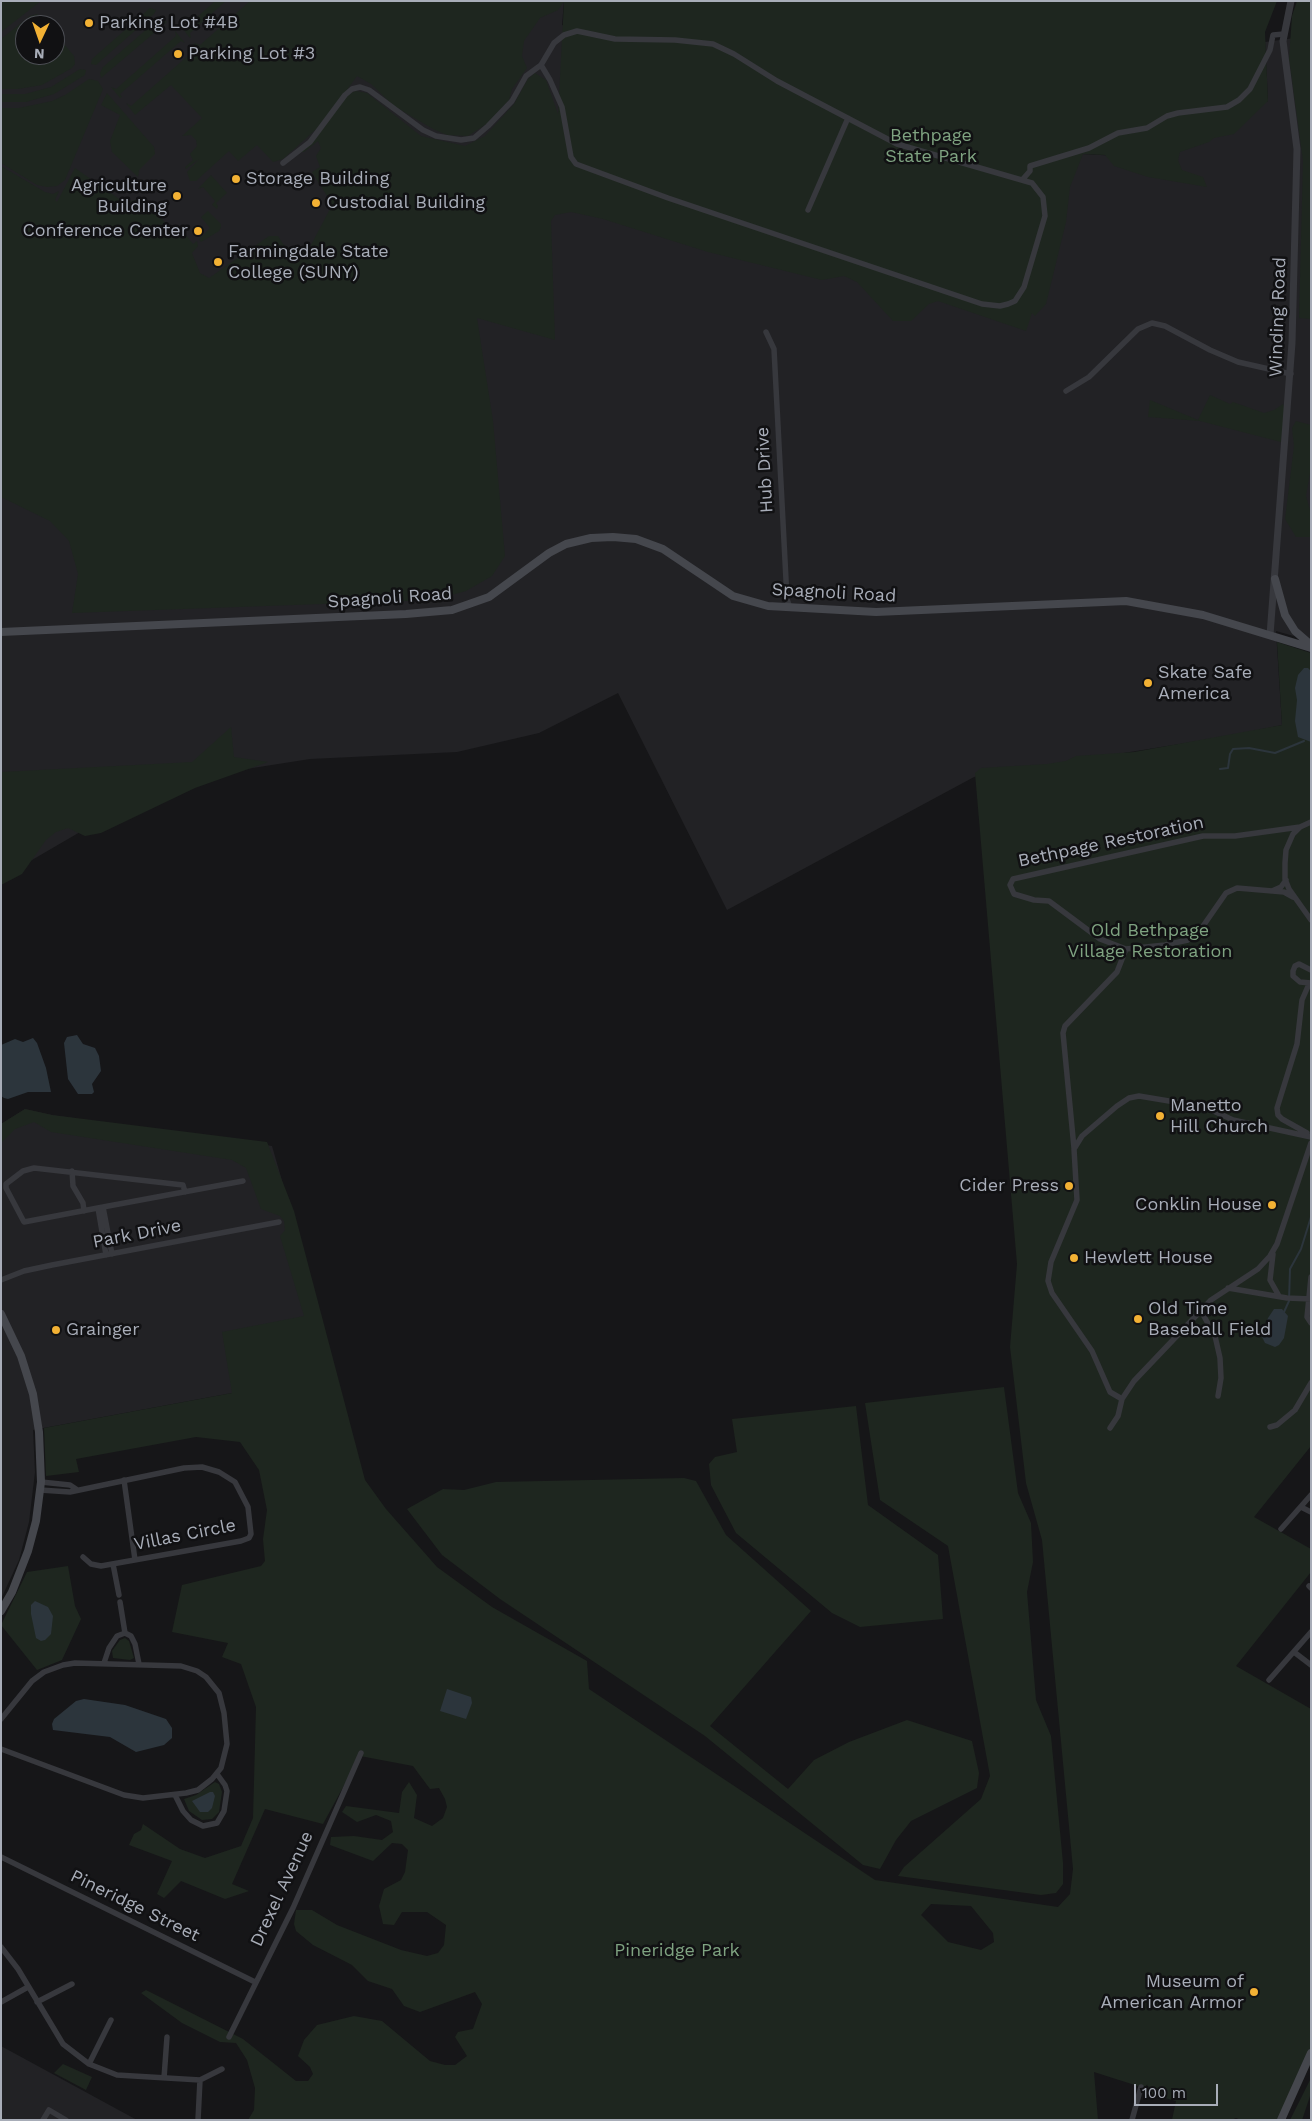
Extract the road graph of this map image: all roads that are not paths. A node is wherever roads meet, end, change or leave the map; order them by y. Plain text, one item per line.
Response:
1 (1291, 1) edge
2 (1284, 34) junction
3 (540, 65) junction
4 (848, 118) junction
5 (283, 163) dead end
6 (1024, 179) junction
7 (808, 210) dead end
8 (766, 332) dead end
9 (1291, 374) junction
10 (1066, 391) dead end
11 (1275, 579) junction
12 (790, 608) junction
13 (1, 632) edge
14 (1270, 636) junction
15 (1311, 646) edge
16 (1311, 822) edge
17 (1300, 827) junction
18 (1286, 880) junction
19 (1272, 891) junction
20 (1292, 897) junction
21 (1311, 920) edge
22 (1126, 949) junction
23 (1311, 970) edge
24 (1310, 984) edge
25 (1286, 1121) junction
26 (1072, 1126) junction
27 (1283, 1130) junction
28 (1088, 1131) junction
29 (1311, 1136) edge
30 (1311, 1143) edge
31 (1074, 1149) junction
32 (72, 1171) junction
33 (243, 1181) dead end
34 (185, 1192) junction
35 (101, 1208) junction
36 (84, 1211) junction
37 (279, 1222) dead end
38 (1274, 1250) junction
39 (109, 1255) junction
40 (1311, 1277) edge
41 (1, 1280) edge
42 (1228, 1288) junction
43 (1278, 1296) junction
44 (1310, 1299) edge
45 (1201, 1311) junction
46 (1, 1314) edge
47 (1311, 1323) edge
48 (1311, 1383) edge
49 (1218, 1396) dead end
50 (1122, 1399) junction
51 (1270, 1427) dead end
52 (1110, 1428) dead end
53 (124, 1480) junction
54 (40, 1486) junction
55 (1311, 1495) edge
56 (1301, 1507) junction
57 (1311, 1512) edge
58 (1281, 1529) dead end
59 (83, 1558) dead end
60 (135, 1560) junction
61 (113, 1564) junction
62 (1, 1611) edge
63 (1311, 1632) edge
64 (125, 1633) junction
65 (1294, 1652) junction
66 (104, 1663) junction
67 (139, 1664) junction
68 (1311, 1665) edge
69 (1269, 1680) dead end
70 (1, 1719) edge
71 (1, 1749) edge
72 (361, 1753) dead end
73 (217, 1774) junction
74 (175, 1795) junction
75 (1, 1856) edge
76 (1, 1947) edge
77 (255, 1982) junction
78 (72, 1984) dead end
79 (28, 1987) junction
80 (1, 2002) edge
81 (37, 2002) junction
82 (111, 2020) dead end
83 (167, 2037) dead end
84 (229, 2037) dead end
85 (1311, 2053) edge
86 (89, 2064) junction
87 (222, 2069) dead end
88 (164, 2078) junction
89 (200, 2080) junction
90 (1141, 2087) dead end
91 (43, 2120) edge
92 (66, 2120) edge
93 (198, 2120) edge
94 (1132, 2120) edge
95 (1281, 2120) edge

1 - 2 street, Winding Road
2 - 6 street
2 - 9 street, Winding Road
3 - 4 street
3 - 5 street
3 - 6 street
4 - 6 street
4 - 7 street
8 - 12 street, Hub Drive
9 - 10 street
9 - 11 street, Winding Road
11 - 14 street, Winding Road
11 - 15 main road
12 - 13 main road, Spagnoli Road
12 - 14 main road, Spagnoli Road
14 - 15 main road, Spagnoli Road
16 - 17 street, Bethpage Restoration
17 - 18 street
17 - 22 street, Bethpage Restoration
18 - 19 street
18 - 20 street
19 - 20 street, Bethpage Restoration
19 - 22 street, Bethpage Restoration
20 - 21 street
22 - 26 street
23 - 24 street
24 - 25 street
25 - 27 street
25 - 29 street
26 - 28 street
26 - 31 street
27 - 28 street
27 - 29 street
28 - 31 street
30 - 38 street
31 - 50 street
32 - 34 street
32 - 36 street
32 - 36 street
33 - 34 street
34 - 35 street
35 - 36 street
35 - 39 street
37 - 39 street, Park Drive
38 - 42 street
38 - 43 street
39 - 41 street, Park Drive
40 - 44 street
42 - 43 street
42 - 45 street
43 - 44 street
44 - 47 street
45 - 49 street
45 - 50 street
46 - 54 main road
48 - 51 street
50 - 52 street
53 - 54 street, Villas Circle
53 - 60 street
53 - 60 street, Villas Circle
54 - 62 main road
55 - 56 street
56 - 57 street
56 - 58 street
59 - 61 street, Villas Circle
60 - 61 street, Villas Circle
61 - 64 street
63 - 65 street
64 - 66 street
64 - 67 street
65 - 68 street
65 - 69 street
66 - 67 street
66 - 70 street
67 - 73 street
71 - 74 street
72 - 77 street, Drexel Avenue
73 - 74 street
73 - 74 street
75 - 77 street, Pineridge Street
76 - 79 street
77 - 84 street, Drexel Avenue
78 - 81 street
79 - 80 street
79 - 81 street
81 - 86 street
82 - 86 street
83 - 88 street
85 - 95 main road
86 - 88 street
87 - 89 street
88 - 89 street
89 - 93 street
90 - 94 street
91 - 92 street

